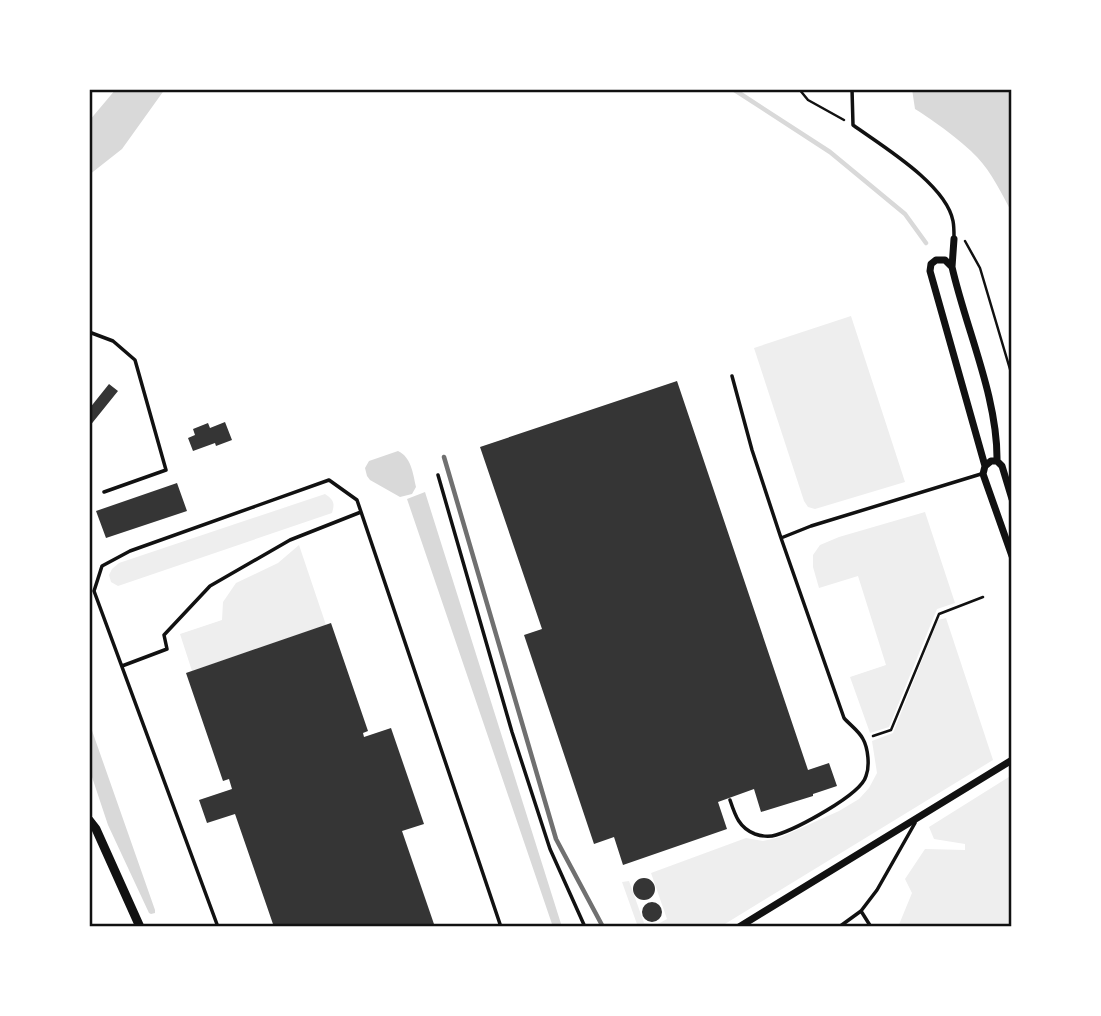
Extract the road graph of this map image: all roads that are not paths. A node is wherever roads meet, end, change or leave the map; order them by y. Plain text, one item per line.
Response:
1 (852, 89) edge
2 (954, 239) joint
3 (952, 267) junction
4 (89, 332) edge
5 (732, 376) dead end
6 (997, 461) junction
7 (984, 470) junction
8 (438, 475) dead end
9 (104, 492) dead end
10 (1012, 499) edge
11 (361, 512) junction
12 (780, 538) junction
13 (1012, 556) edge
14 (122, 666) junction
15 (1012, 760) edge
16 (730, 800) dead end
17 (918, 818) junction
18 (89, 820) edge
19 (861, 911) junction
20 (140, 927) edge
21 (218, 927) edge
22 (500, 927) edge
23 (585, 927) edge
24 (739, 927) edge
25 (839, 927) edge
26 (872, 927) edge

1 - 2 lane
2 - 3 street
3 - 6 street
3 - 7 street
4 - 9 lane
5 - 12 lane
6 - 7 street
6 - 10 street
7 - 12 lane
7 - 13 street
8 - 23 lane
11 - 14 lane
11 - 14 lane
11 - 22 lane
12 - 16 lane
14 - 21 lane
15 - 17 street
17 - 19 lane
17 - 24 street
18 - 20 street
19 - 25 lane
19 - 26 lane

